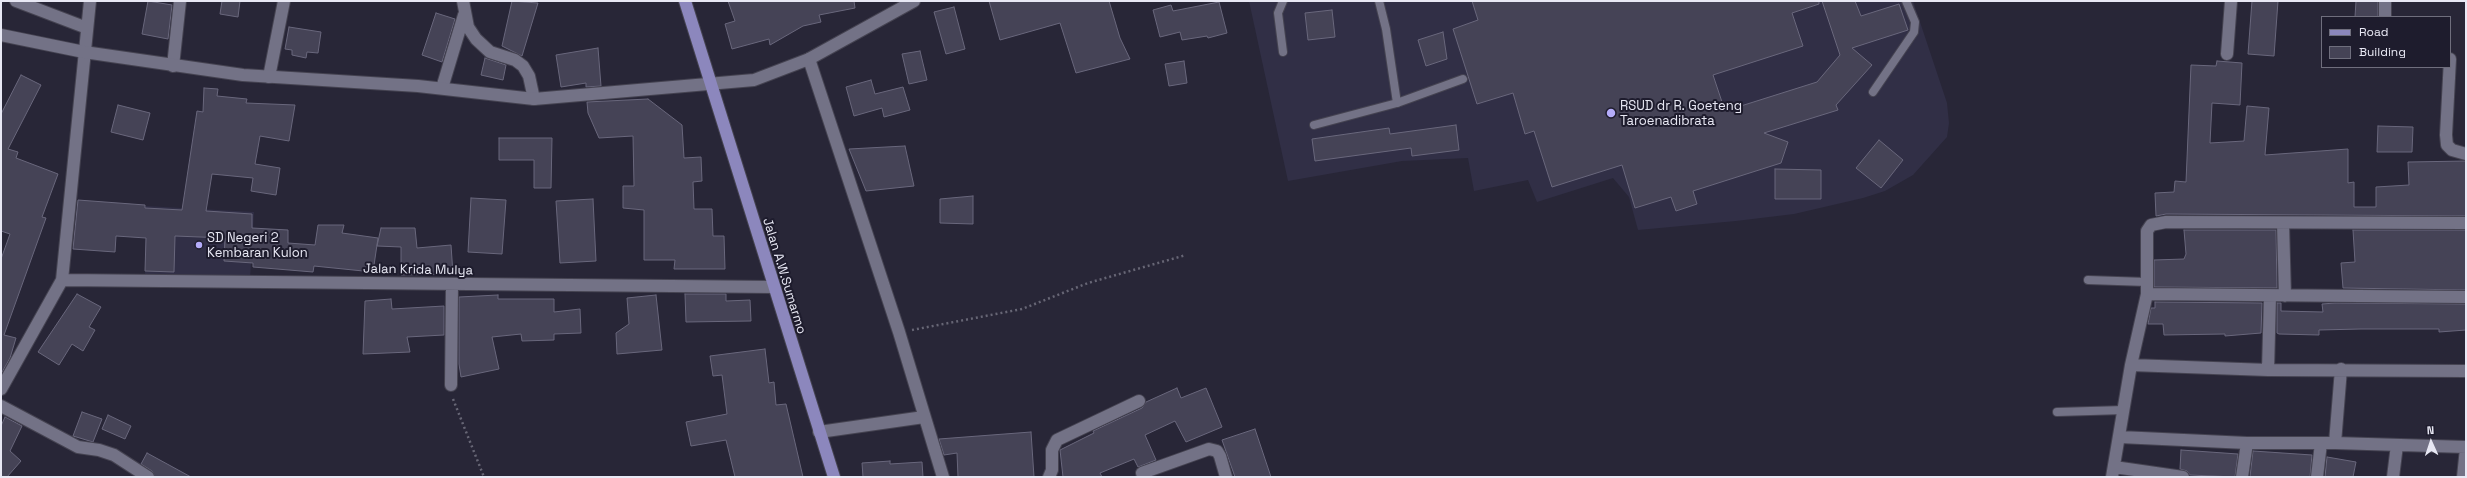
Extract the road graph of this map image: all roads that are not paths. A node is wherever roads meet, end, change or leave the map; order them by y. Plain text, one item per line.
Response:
1 (16, 1) edge
2 (90, 1) edge
3 (180, 1) edge
4 (284, 1) edge
5 (463, 1) edge
6 (685, 1) edge
7 (914, 1) edge
8 (1283, 1) edge
9 (1379, 1) edge
10 (1906, 1) edge
11 (2232, 1) edge
12 (2386, 1) edge
13 (464, 15) junction
14 (2385, 16) edge
15 (87, 28) junction
16 (1, 35) edge
17 (84, 52) junction
18 (1283, 52) dead end
19 (2227, 54) dead end
20 (810, 59) junction
21 (173, 66) junction
22 (2450, 68) edge
23 (269, 77) junction
24 (1463, 79) dead end
25 (710, 82) junction
26 (442, 88) junction
27 (1873, 92) dead end
28 (534, 99) junction
29 (1397, 103) junction
30 (1314, 125) dead end
31 (2466, 154) edge
32 (2282, 223) junction
33 (2466, 223) edge
34 (62, 280) junction
35 (2088, 280) dead end
36 (452, 285) junction
37 (773, 287) junction
38 (2147, 288) junction
39 (2270, 296) junction
40 (2285, 296) junction
41 (2466, 297) edge
42 (2131, 365) junction
43 (2341, 369) junction
44 (2268, 370) junction
45 (2466, 371) edge
46 (451, 385) road end
47 (1, 389) edge
48 (1139, 401) dead end
49 (1, 406) edge
50 (2124, 410) junction
51 (2057, 412) dead end
52 (924, 417) junction
53 (819, 432) junction
54 (2120, 437) junction
55 (2247, 443) junction
56 (2321, 443) junction
57 (2335, 443) junction
58 (2396, 445) junction
59 (2466, 448) edge
60 (2113, 472) edge
61 (1139, 476) edge
62 (148, 477) edge
63 (834, 477) edge
64 (943, 477) edge
65 (1049, 477) edge
66 (1226, 477) edge
67 (2183, 477) edge
68 (2242, 477) edge
69 (2317, 477) edge
70 (2393, 477) edge
71 (2463, 477) edge

1 - 15 street
2 - 15 street
3 - 21 street
4 - 23 street
5 - 13 street
6 - 25 main road, Jalan A.W.Sumarmo
7 - 20 street
8 - 18 lane
9 - 29 lane
10 - 27 lane
11 - 19 street
12 - 14 street
13 - 26 street
13 - 28 street
15 - 17 street
16 - 17 street
17 - 21 street
17 - 34 street
20 - 25 street
20 - 52 street
21 - 23 street
22 - 31 street
23 - 26 street
24 - 29 lane
25 - 28 street
25 - 37 main road, Jalan A.W.Sumarmo
26 - 28 street
29 - 30 lane
32 - 33 street
32 - 38 street
32 - 40 street
34 - 36 street, Jalan Krida Mulya
34 - 47 street
35 - 38 lane
36 - 37 street, Jalan Krida Mulya
36 - 46 street
37 - 53 main road, Jalan A.W.Sumarmo
38 - 39 street
38 - 42 street
39 - 40 street
39 - 44 street
40 - 41 street
42 - 44 street
42 - 50 street
43 - 44 street
43 - 45 street
43 - 57 street
48 - 65 street
49 - 62 street
50 - 51 lane
50 - 54 street
52 - 53 street
52 - 64 street
53 - 63 main road, Jalan A.W.Sumarmo
54 - 55 street
54 - 60 street
55 - 56 street
55 - 68 street
56 - 57 street
56 - 69 street
57 - 58 street
58 - 59 street
58 - 70 street
59 - 71 street
60 - 67 street
61 - 66 street

